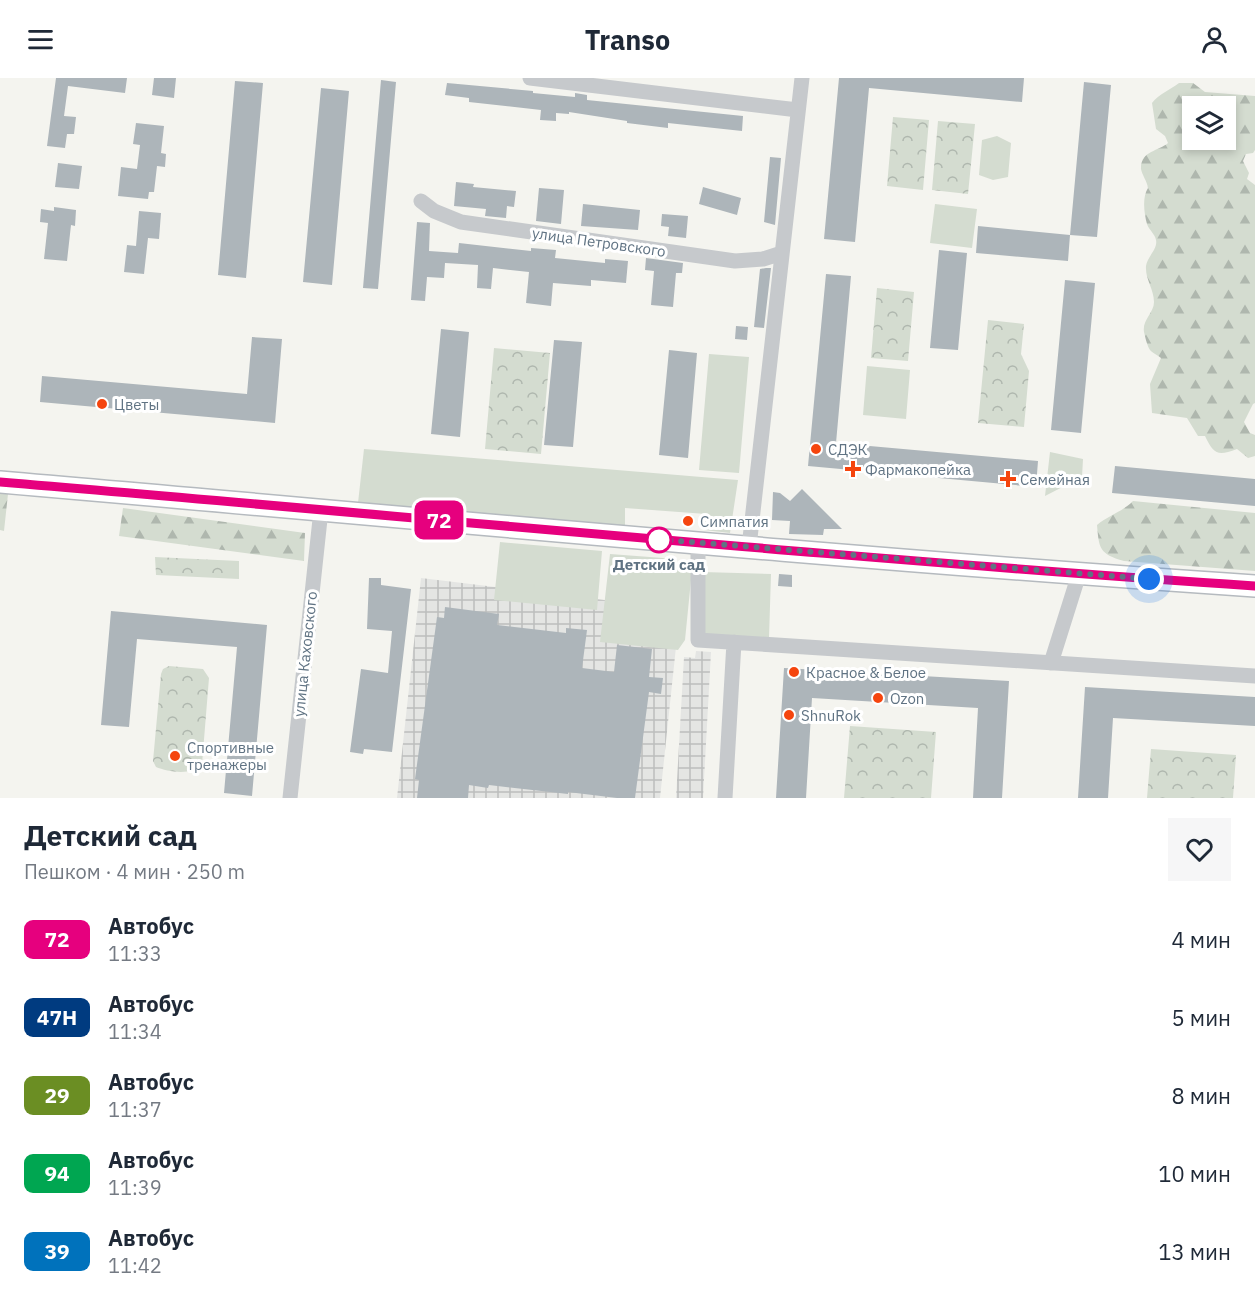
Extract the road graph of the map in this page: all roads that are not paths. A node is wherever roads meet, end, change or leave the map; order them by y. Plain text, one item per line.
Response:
1 (530, 78) edge
2 (802, 78) edge
3 (798, 110) junction
4 (421, 201) dead end
5 (782, 253) junction
6 (0, 482) edge
7 (321, 510) junction
8 (698, 543) junction
9 (749, 547) junction
10 (1079, 574) junction
11 (1255, 586) edge
12 (734, 642) junction
13 (1051, 663) junction
14 (1255, 676) edge
15 (290, 798) edge
16 (725, 798) edge

1 - 3 street
2 - 3 street
3 - 5 street
4 - 5 street, улица Петровского
5 - 9 street
6 - 7 main road
7 - 8 main road
7 - 15 street, улица Каховского
8 - 9 main road
8 - 12 street
9 - 10 main road
10 - 11 main road
10 - 13 street
12 - 13 street
12 - 16 street
13 - 14 street

